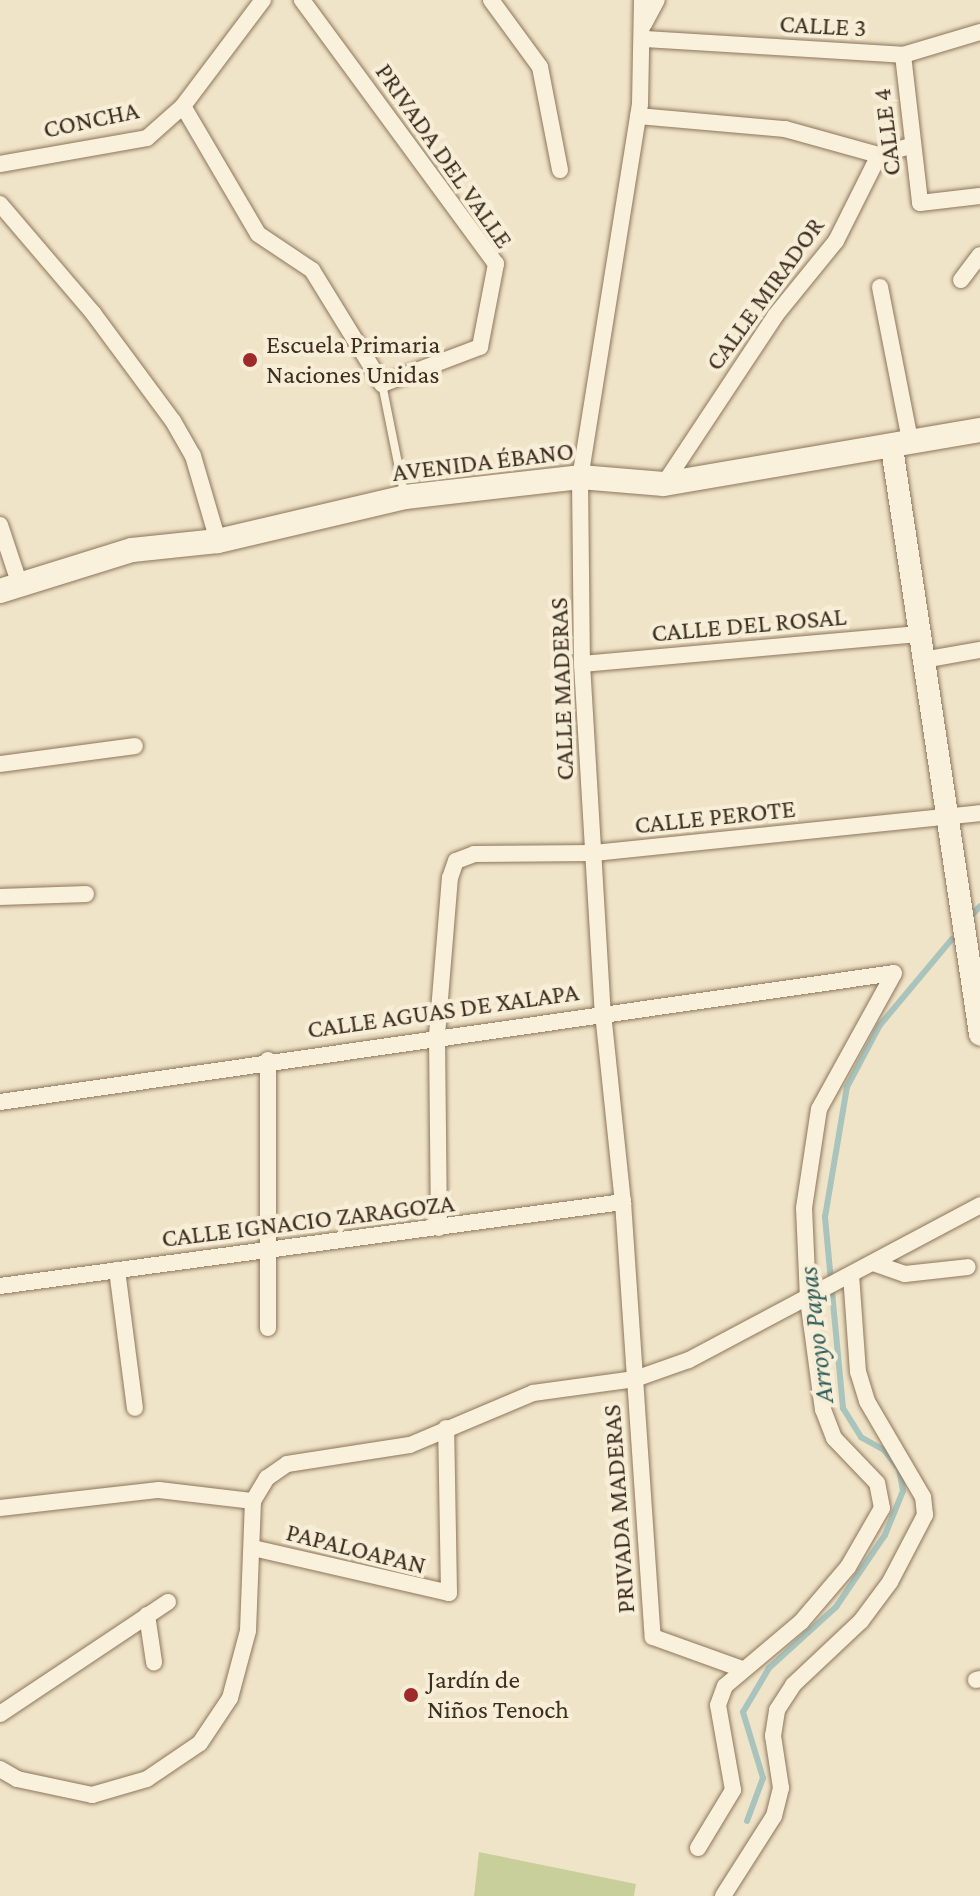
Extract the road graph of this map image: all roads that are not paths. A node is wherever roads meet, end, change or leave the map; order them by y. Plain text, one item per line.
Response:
1 (263, 0) edge
2 (302, 0) edge
3 (491, 0) edge
4 (642, 0) edge
5 (657, 0) edge
6 (644, 31) junction
7 (980, 32) edge
8 (903, 55) junction
9 (183, 106) junction
10 (638, 116) junction
11 (911, 146) junction
12 (879, 155) junction
13 (0, 164) edge
14 (560, 170) dead end
15 (980, 196) edge
16 (0, 204) edge
17 (980, 255) edge
18 (961, 280) dead end
19 (880, 287) dead end
20 (382, 384) junction
21 (980, 430) edge
22 (901, 446) junction
23 (580, 477) junction
24 (664, 484) junction
25 (405, 497) junction
26 (0, 525) edge
27 (218, 541) junction
28 (10, 587) edge
29 (919, 634) junction
30 (980, 650) edge
31 (923, 660) junction
32 (582, 664) junction
33 (135, 746) dead end
34 (0, 764) edge
35 (980, 813) edge
36 (951, 818) junction
37 (594, 853) junction
38 (86, 894) dead end
39 (0, 897) edge
40 (974, 955) edge
41 (603, 1013) junction
42 (980, 1034) edge
43 (437, 1035) junction
44 (268, 1060) junction
45 (0, 1102) edge
46 (623, 1202) junction
47 (980, 1205) edge
48 (439, 1228) junction
49 (270, 1249) junction
50 (873, 1263) junction
51 (968, 1267) dead end
52 (117, 1270) junction
53 (845, 1278) junction
54 (0, 1286) edge
55 (813, 1296) junction
56 (268, 1328) dead end
57 (635, 1379) junction
58 (135, 1408) dead end
59 (446, 1428) junction
60 (253, 1501) junction
61 (0, 1508) edge
62 (253, 1548) junction
63 (168, 1602) dead end
64 (147, 1615) junction
65 (154, 1662) dead end
66 (742, 1669) junction
67 (0, 1714) edge
68 (0, 1769) edge
69 (698, 1848) dead end
70 (723, 1896) edge

1 - 9 street, CONCHA
2 - 20 street, PRIVADA DEL VALLE
3 - 14 street
4 - 6 street, CALLE MADERAS
5 - 6 street
6 - 8 street, CALLE 3
6 - 10 street, CALLE MADERAS
7 - 8 street
8 - 11 street, CALLE 4
9 - 13 street, CONCHA
9 - 20 street
10 - 12 street
10 - 23 street, CALLE MADERAS
11 - 12 street
11 - 15 street, CALLE 4
12 - 24 street, CALLE MIRADOR
16 - 27 street
17 - 18 street
19 - 22 street
20 - 25 lane
21 - 22 main road, AVENIDA ÉBANO
22 - 24 main road, AVENIDA ÉBANO
22 - 29 street
23 - 24 main road, AVENIDA ÉBANO
23 - 25 main road, AVENIDA ÉBANO
23 - 32 street, CALLE MADERAS
25 - 27 main road, AVENIDA ÉBANO
26 - 28 street
27 - 28 main road, AVENIDA ÉBANO
29 - 31 street
29 - 32 street, CALLE DEL ROSAL
30 - 31 street
31 - 36 street
32 - 37 street, CALLE MADERAS
33 - 34 street
35 - 36 street, CALLE PEROTE
36 - 37 street, CALLE PEROTE
36 - 40 street
37 - 41 street, CALLE MADERAS
37 - 43 street, CALLE PEROTE
38 - 39 street
40 - 42 street
41 - 43 street, CALLE AGUAS DE XALAPA
41 - 46 street, CALLE MADERAS
41 - 55 street, CALLE AGUAS DE XALAPA
43 - 44 street, CALLE AGUAS DE XALAPA
43 - 48 street
44 - 45 street, CALLE AGUAS DE XALAPA
44 - 49 street
46 - 48 street, CALLE IGNACIO ZARAGOZA
46 - 57 street, CALLE MADERAS
47 - 50 street
48 - 49 street, CALLE IGNACIO ZARAGOZA
49 - 52 street, CALLE IGNACIO ZARAGOZA
49 - 56 street
50 - 51 street
50 - 53 street
52 - 54 street, CALLE IGNACIO ZARAGOZA
52 - 58 street
53 - 55 street
53 - 70 street
55 - 57 street
55 - 66 street
57 - 59 street
57 - 66 street, PRIVADA MADERAS
59 - 60 street
59 - 62 street, PAPALOAPAN
60 - 61 street
60 - 62 street
62 - 68 street
63 - 64 street
64 - 65 street
64 - 67 street
66 - 69 street

